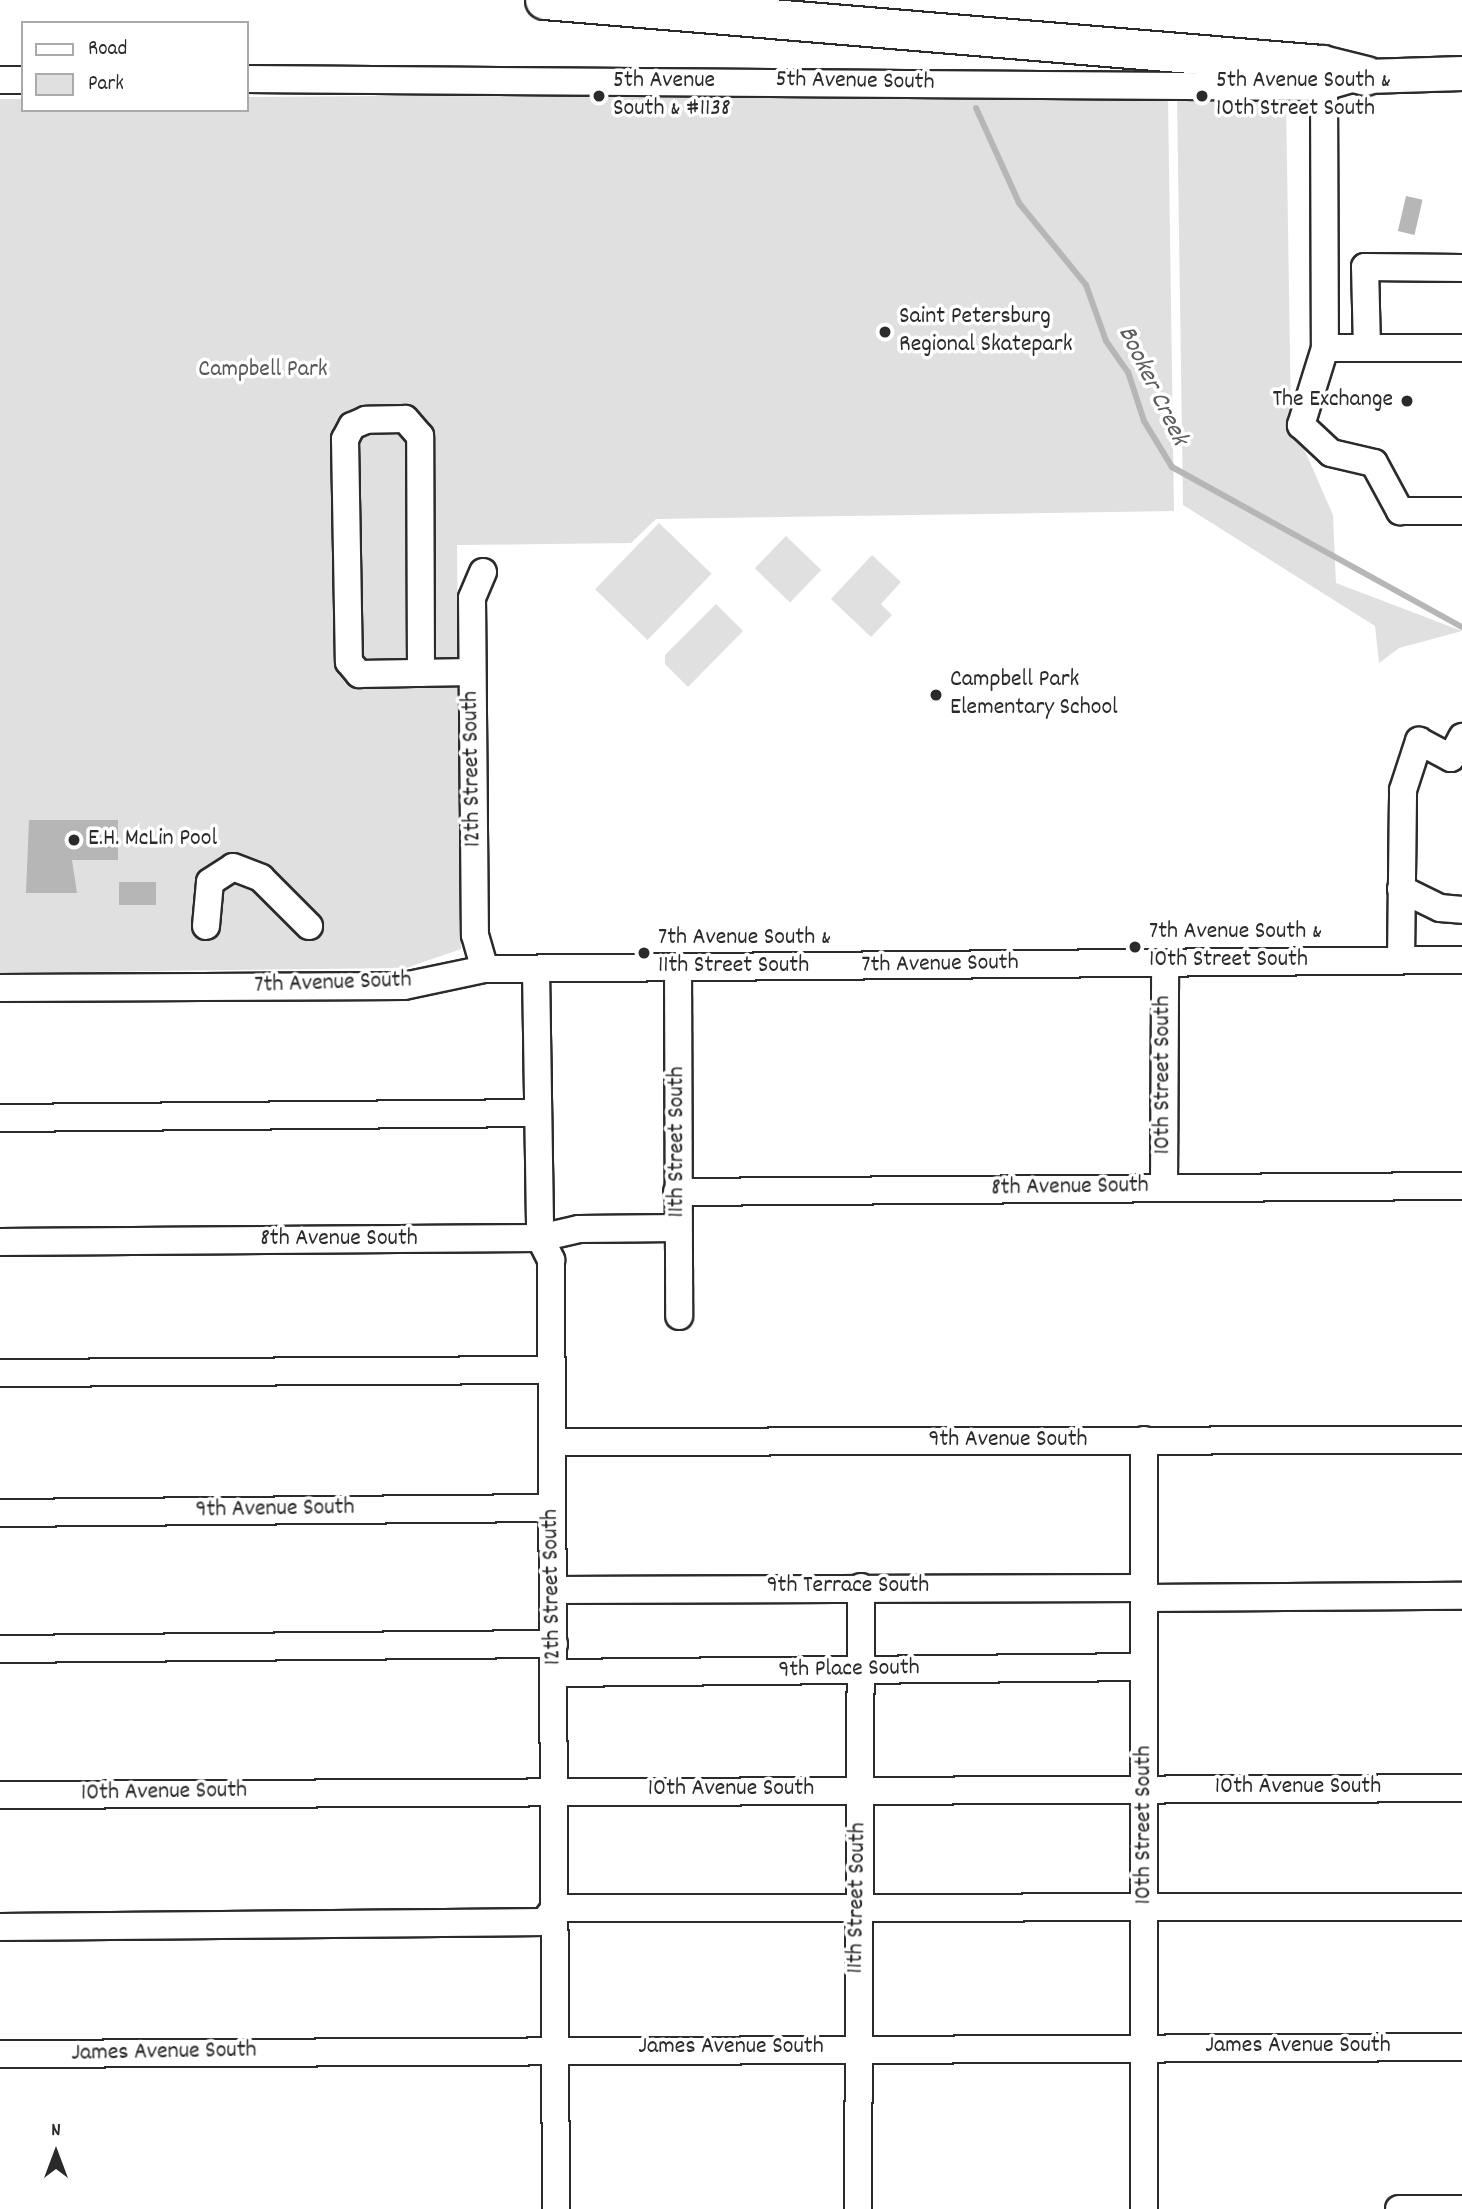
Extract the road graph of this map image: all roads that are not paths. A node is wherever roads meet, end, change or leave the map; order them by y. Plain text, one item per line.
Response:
1 (545, 0) edge
2 (1462, 73) edge
3 (1366, 76) junction
4 (248, 79) edge
5 (0, 80) edge
6 (21, 80) edge
7 (1324, 86) junction
8 (1462, 268) edge
9 (1325, 348) junction
10 (1367, 348) junction
11 (1462, 348) edge
12 (1462, 511) edge
13 (483, 572) dead end
14 (472, 672) junction
15 (421, 673) junction
16 (1462, 737) edge
17 (1401, 889) junction
18 (1462, 910) edge
19 (205, 926) dead end
20 (309, 926) dead end
21 (1401, 960) junction
22 (1462, 960) edge
23 (1165, 963) junction
24 (536, 968) junction
25 (678, 968) junction
26 (485, 969) junction
27 (0, 988) edge
28 (538, 1113) junction
29 (0, 1118) edge
30 (1462, 1186) edge
31 (1164, 1187) junction
32 (677, 1192) junction
33 (678, 1228) junction
34 (540, 1238) junction
35 (0, 1242) edge
36 (679, 1316) dead end
37 (552, 1370) junction
38 (0, 1373) edge
39 (1144, 1440) junction
40 (1462, 1440) edge
41 (554, 1442) junction
42 (550, 1508) junction
43 (0, 1513) edge
44 (861, 1587) junction
45 (553, 1590) junction
46 (1144, 1593) junction
47 (1462, 1597) edge
48 (554, 1644) junction
49 (0, 1649) edge
50 (1144, 1667) junction
51 (861, 1671) junction
52 (554, 1672) junction
53 (1462, 1788) edge
54 (554, 1789) junction
55 (1146, 1789) junction
56 (859, 1791) junction
57 (0, 1795) edge
58 (858, 1907) junction
59 (1462, 1907) edge
60 (555, 1908) junction
61 (1145, 1908) junction
62 (0, 1927) edge
63 (857, 2047) junction
64 (1143, 2047) junction
65 (1462, 2047) edge
66 (557, 2049) junction
67 (0, 2054) edge
68 (556, 2209) edge
69 (858, 2209) edge
70 (1144, 2209) edge
71 (1399, 2209) edge
72 (1462, 2209) edge

1 - 3 highway
2 - 3 main road, 5th Avenue South
3 - 7 street, 5th Avenue South
4 - 7 street, 5th Avenue South
5 - 6 street
7 - 9 street
8 - 10 street
9 - 10 street
9 - 12 street
10 - 11 street
13 - 14 street, 12th Street South
14 - 15 street
14 - 26 street, 12th Street South
15 - 15 street
16 - 17 street
17 - 18 street
17 - 21 street
19 - 20 street
21 - 22 street, 7th Avenue South
21 - 23 street, 7th Avenue South
23 - 25 street, 7th Avenue South
23 - 31 street, 10th Street South
24 - 25 street, 7th Avenue South
24 - 26 street, 7th Avenue South
24 - 28 street, 12th Street South
25 - 32 street, 11th Street South
26 - 27 street, 7th Avenue South
28 - 29 street
28 - 34 street, 12th Street South
30 - 31 street, 8th Avenue South
31 - 32 street, 8th Avenue South
32 - 33 street, 11th Street South
33 - 34 street, 8th Avenue South
33 - 36 street, 11th Street South
34 - 35 street, 8th Avenue South
34 - 37 street, 12th Street South
37 - 38 street
37 - 41 street, 12th Street South
39 - 40 street, 9th Avenue South
39 - 41 street, 9th Avenue South
39 - 46 street, 10th Street South
41 - 42 street, 12th Street South
42 - 43 street, 9th Avenue South
42 - 45 street, 12th Street South
44 - 45 street, 9th Terrace South
44 - 46 street, 9th Terrace South
44 - 51 street, 11th Street South
45 - 48 street, 12th Street South
46 - 47 street, 9th Terrace South
46 - 50 street, 10th Street South
48 - 49 street
48 - 52 street, 12th Street South
50 - 51 street, 9th Place South
50 - 55 street, 10th Street South
51 - 52 street, 9th Place South
51 - 56 street, 11th Street South
52 - 54 street, 12th Street South
53 - 55 street, 10th Avenue South
54 - 56 street, 10th Avenue South
54 - 57 street, 10th Avenue South
54 - 60 street, 12th Street South
55 - 56 street, 10th Avenue South
55 - 61 street, 10th Street South
56 - 58 street, 11th Street South
58 - 60 street
58 - 61 street
58 - 63 street, 11th Street South
59 - 61 street
60 - 62 street
60 - 66 street, 12th Street South
61 - 64 street, 10th Street South
63 - 64 street, James Avenue South
63 - 66 street, James Avenue South
63 - 69 street, 11th Street South
64 - 65 street, James Avenue South
64 - 70 street, 10th Street South
66 - 67 street, James Avenue South
66 - 68 street, 12th Street South
71 - 72 street

